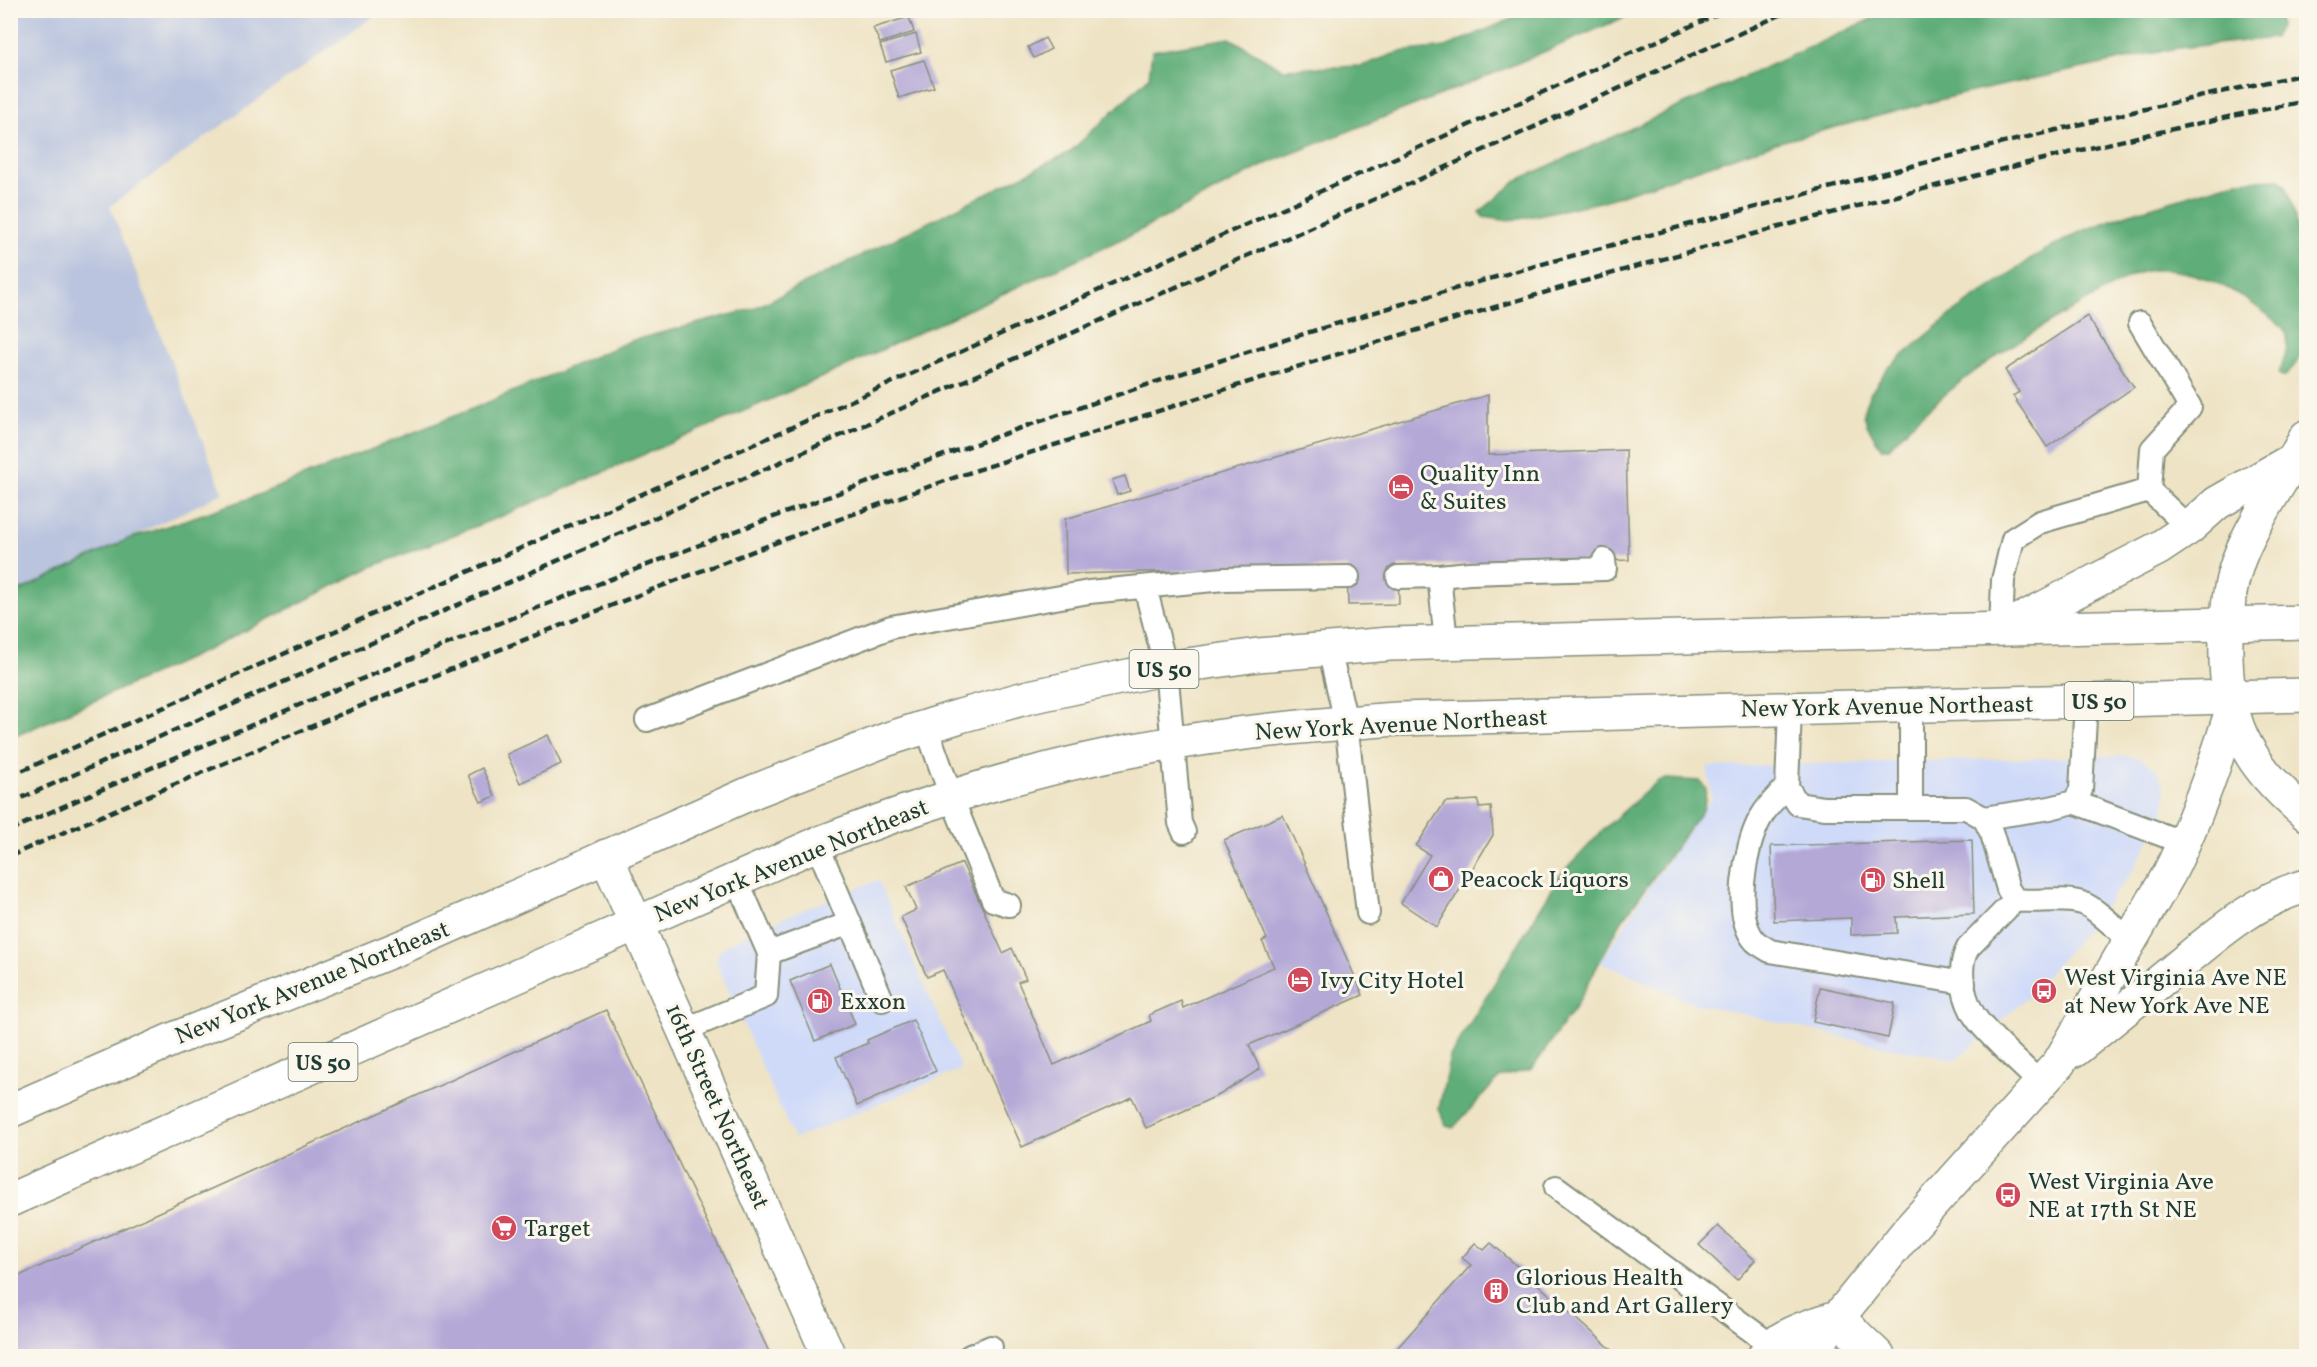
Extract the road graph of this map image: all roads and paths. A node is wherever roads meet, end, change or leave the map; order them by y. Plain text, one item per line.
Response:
1 (2140, 323) dead end
2 (2303, 450) edge
3 (2149, 490) junction
4 (2189, 528) junction
5 (1604, 560) dead end
6 (1439, 576) junction
7 (1348, 577) dead end
8 (1398, 577) dead end
9 (1144, 587) junction
10 (2307, 622) edge
11 (2227, 625) junction
12 (2001, 630) junction
13 (1446, 641) junction
14 (1329, 648) junction
15 (1166, 668) junction
16 (2307, 696) edge
17 (2086, 701) junction
18 (1911, 705) junction
19 (2230, 705) junction
20 (1790, 709) junction
21 (647, 720) dead end
22 (1346, 722) junction
23 (926, 726) junction
24 (1173, 743) junction
25 (1787, 788) junction
26 (951, 796) junction
27 (2074, 802) junction
28 (1911, 807) junction
29 (2307, 814) edge
30 (1984, 818) junction
31 (1184, 832) dead end
32 (2184, 843) junction
33 (817, 844) junction
34 (606, 856) junction
35 (736, 878) junction
36 (2307, 886) edge
37 (2015, 900) junction
38 (1010, 905) dead end
39 (1368, 914) dead end
40 (636, 922) junction
41 (850, 923) junction
42 (2130, 941) junction
43 (769, 954) junction
44 (1964, 983) junction
45 (882, 1000) dead end
46 (684, 1030) junction
47 (2050, 1073) junction
48 (10, 1111) edge
49 (1556, 1187) dead end
50 (10, 1200) edge
51 (1837, 1317) junction
52 (991, 1347) dead end
53 (1767, 1351) edge
54 (829, 1356) edge
55 (970, 1356) edge
56 (1806, 1356) edge
57 (1878, 1356) edge

1 - 3 lane
2 - 4 main road
2 - 11 main road
3 - 4 lane
3 - 12 lane
4 - 12 main road
5 - 6 lane
6 - 8 lane
6 - 13 lane
7 - 9 lane
9 - 15 lane
9 - 21 lane
10 - 11 main road, New York Avenue Northeast / US 50
11 - 12 main road, New York Avenue Northeast / US 50
11 - 19 main road
12 - 13 main road, New York Avenue Northeast / US 50
13 - 14 main road, New York Avenue Northeast / US 50
14 - 15 main road, New York Avenue Northeast / US 50
14 - 22 lane
15 - 23 main road, New York Avenue Northeast / US 50
15 - 24 lane
16 - 19 main road, New York Avenue Northeast / US 50
17 - 18 main road, New York Avenue Northeast / US 50
17 - 19 main road, New York Avenue Northeast / US 50
17 - 27 lane
18 - 20 main road, New York Avenue Northeast / US 50
18 - 28 lane
19 - 29 main road
19 - 32 main road
20 - 22 main road, New York Avenue Northeast / US 50
20 - 25 lane
22 - 24 main road, New York Avenue Northeast / US 50
22 - 39 lane
23 - 26 lane
23 - 34 main road, New York Avenue Northeast / US 50
24 - 26 main road, New York Avenue Northeast / US 50
24 - 31 lane
25 - 28 lane
25 - 44 lane
26 - 33 main road, New York Avenue Northeast / US 50
26 - 38 lane
27 - 30 lane
27 - 32 lane
28 - 30 lane
30 - 37 lane
32 - 42 main road
33 - 35 main road, New York Avenue Northeast / US 50
33 - 41 lane
34 - 40 main road, 16th Street Northeast
34 - 48 main road, New York Avenue Northeast / US 50
35 - 40 main road, New York Avenue Northeast / US 50
35 - 43 lane
36 - 47 main road
37 - 42 lane
37 - 44 lane
40 - 46 main road, 16th Street Northeast
40 - 50 main road, New York Avenue Northeast / US 50
41 - 43 lane
41 - 45 lane
42 - 47 main road
43 - 46 lane
44 - 47 lane
46 - 54 main road, 16th Street Northeast
47 - 51 main road
49 - 53 lane
51 - 53 main road
51 - 56 main road
51 - 57 main road
52 - 55 lane

